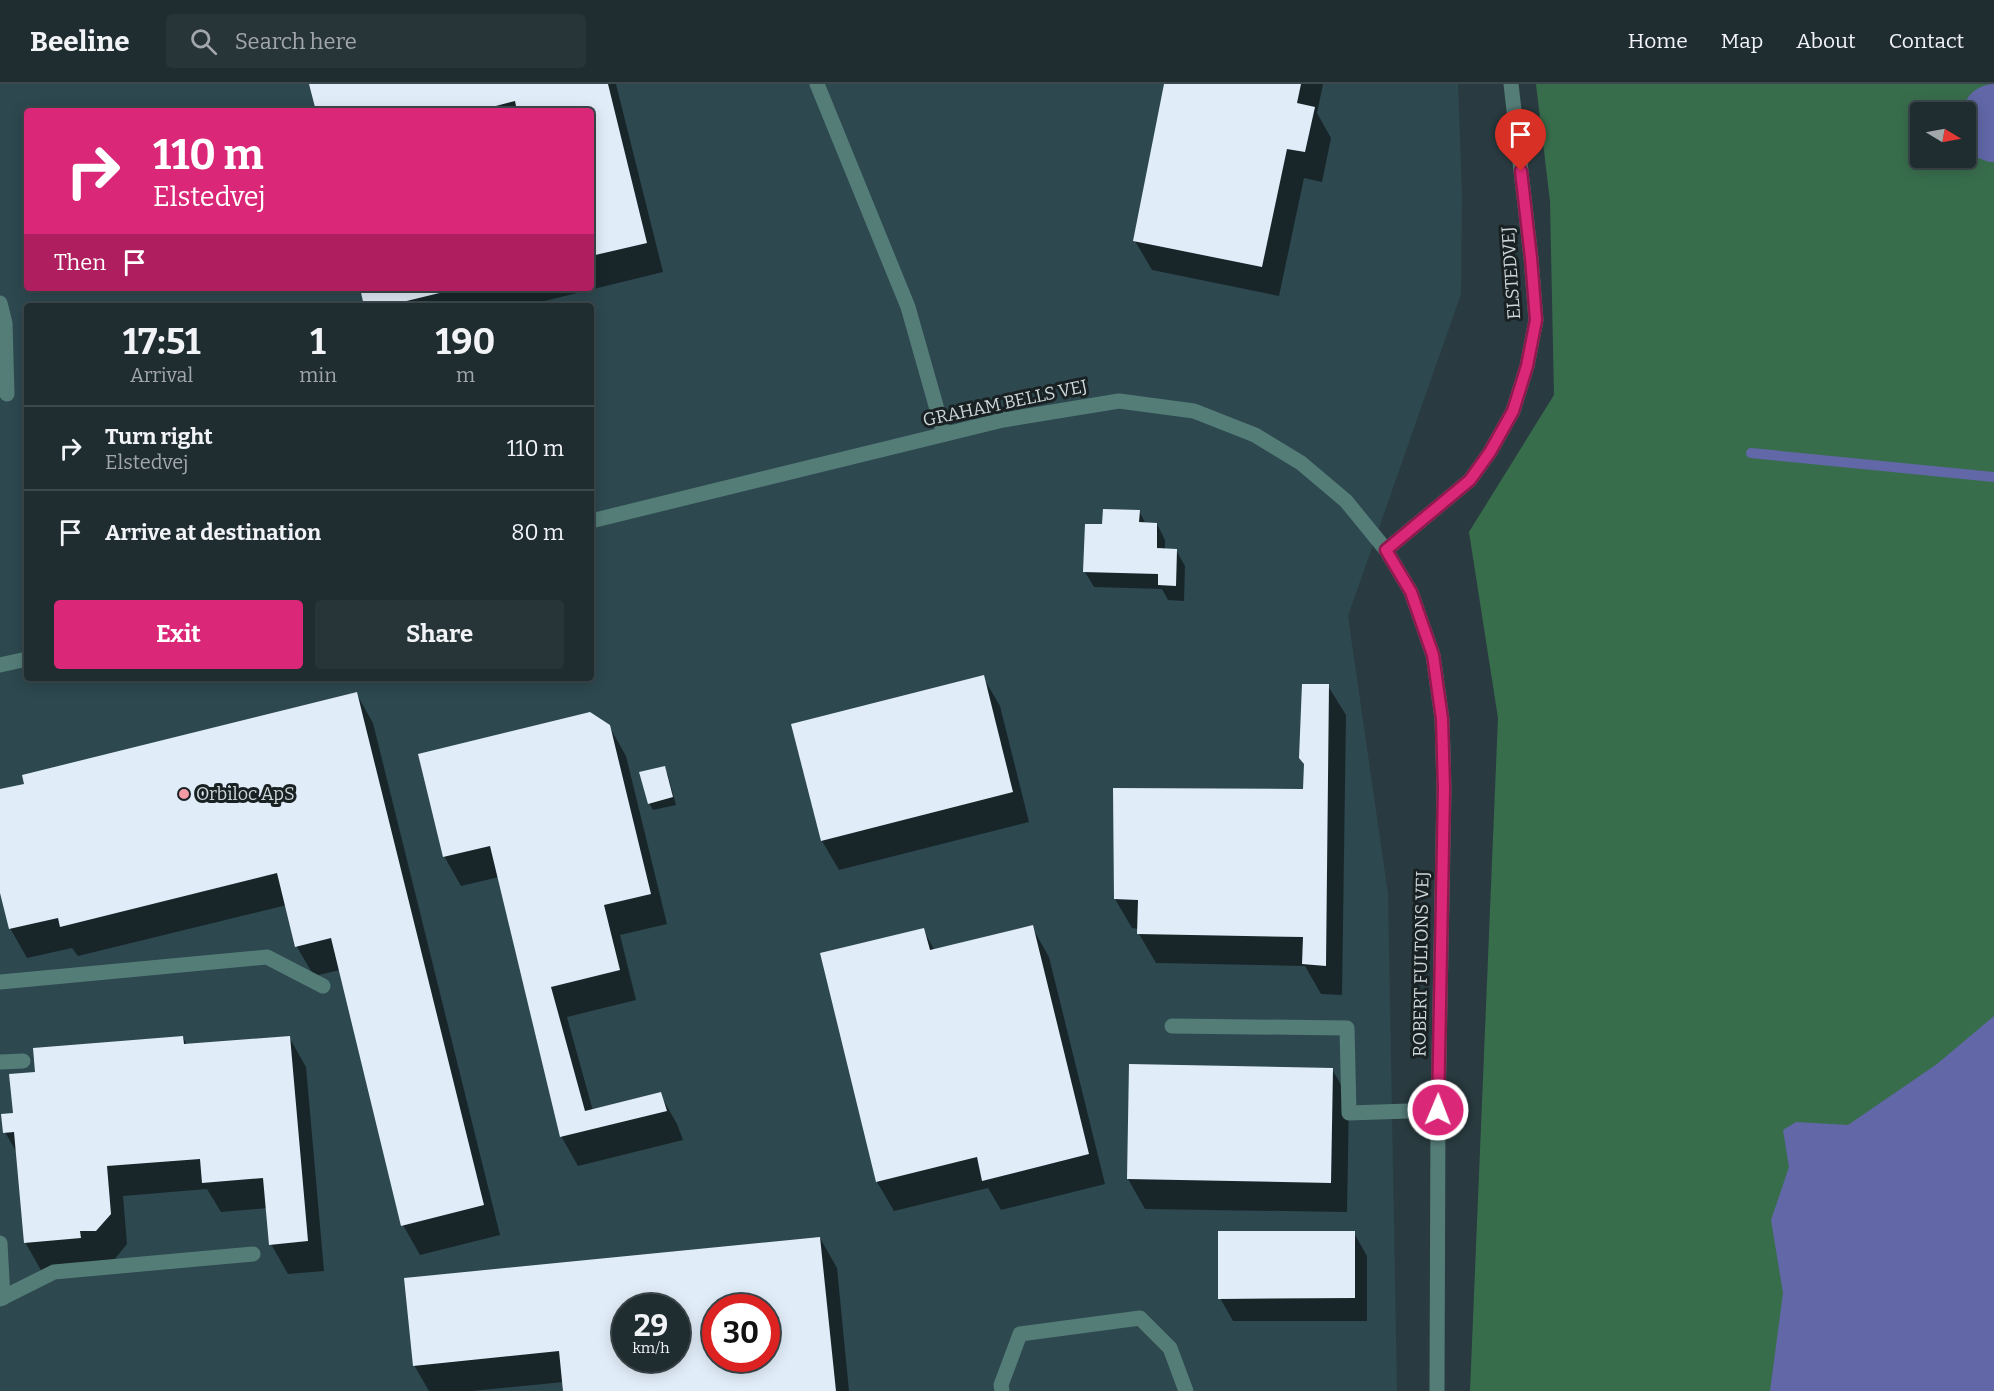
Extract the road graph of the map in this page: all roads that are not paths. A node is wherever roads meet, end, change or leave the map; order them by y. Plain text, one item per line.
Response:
1 (817, 84) edge
2 (1511, 84) edge
3 (0, 303) edge
4 (7, 394) dead end
5 (944, 434) junction
6 (594, 520) edge
7 (1386, 550) junction
8 (24, 660) edge
9 (0, 665) edge
10 (0, 982) edge
11 (323, 986) dead end
12 (1172, 1026) dead end
13 (23, 1061) dead end
14 (0, 1062) edge
15 (1438, 1110) junction
16 (0, 1243) edge
17 (253, 1254) dead end
18 (2, 1298) edge
19 (1002, 1391) edge
20 (1186, 1391) edge
21 (1437, 1391) edge

1 - 5 street
2 - 7 street, ELSTEDVEJ
3 - 4 street
5 - 6 street, GRAHAM BELLS VEJ
5 - 7 street, GRAHAM BELLS VEJ
7 - 15 street, ROBERT FULTONS VEJ
8 - 9 street
10 - 11 street
12 - 15 street
13 - 14 street
15 - 21 street, ROBERT FULTONS VEJ
16 - 18 street
17 - 18 street
19 - 20 street

